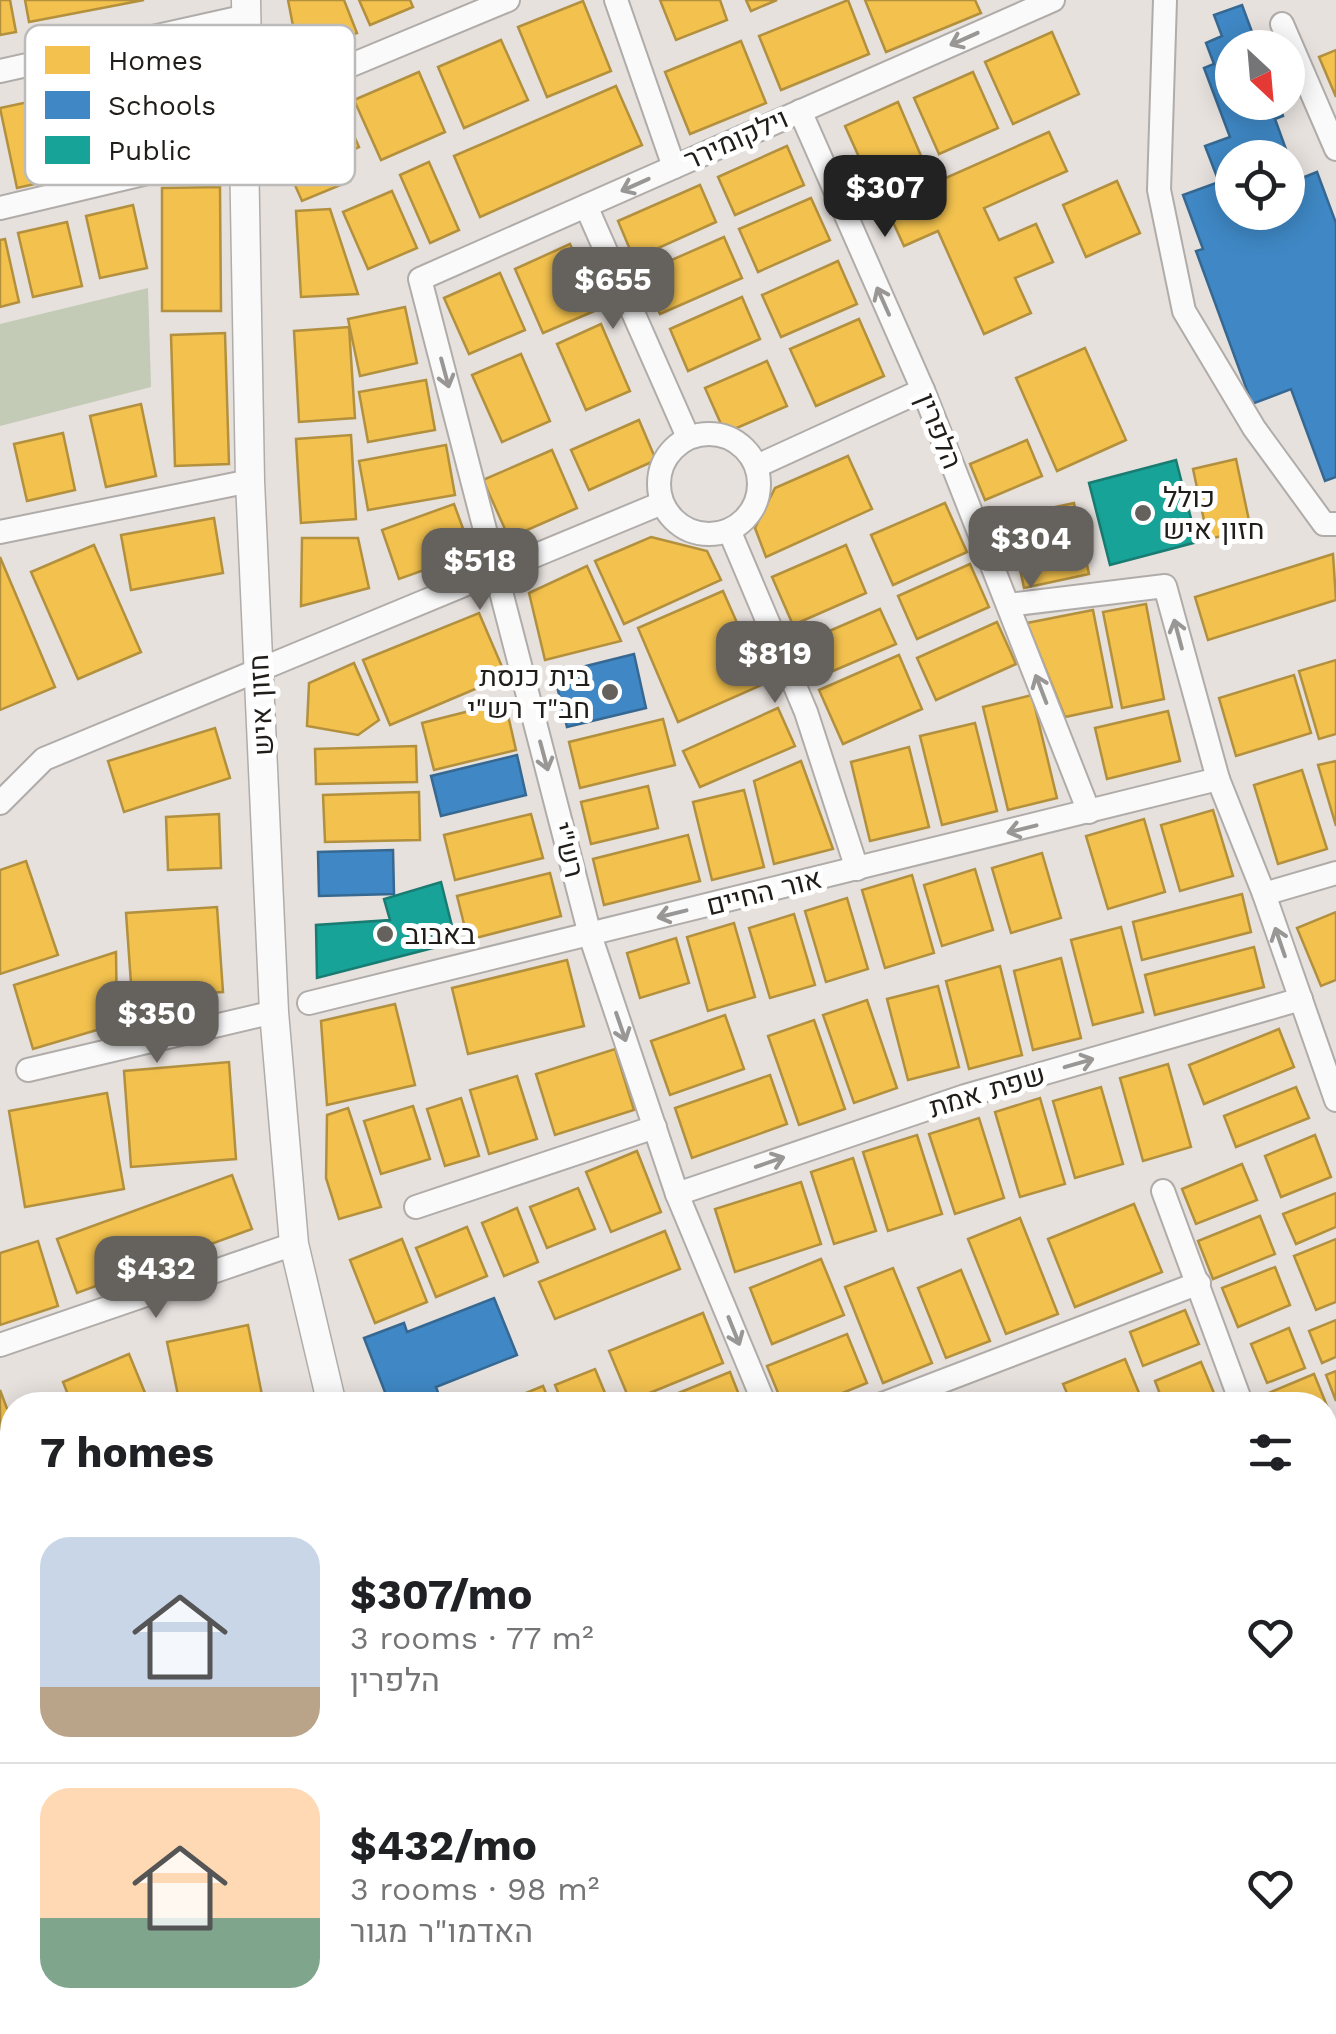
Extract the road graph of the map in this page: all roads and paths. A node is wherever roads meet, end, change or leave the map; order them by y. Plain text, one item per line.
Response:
1 (508, 0) edge
2 (616, 0) edge
3 (1053, 0) edge
4 (1166, 0) edge
5 (246, 8) edge
6 (1282, 24) dead end
7 (180, 25) edge
8 (355, 64) edge
9 (25, 65) edge
10 (0, 71) edge
11 (800, 111) junction
12 (1336, 149) edge
13 (674, 168) junction
14 (97, 185) edge
15 (245, 185) edge
16 (586, 206) junction
17 (0, 208) edge
18 (420, 279) joint
19 (922, 390) junction
20 (688, 437) junction
21 (757, 466) junction
22 (250, 481) junction
23 (662, 502) junction
24 (1336, 524) edge
25 (729, 530) junction
26 (0, 532) edge
27 (496, 571) junction
28 (1008, 605) junction
29 (260, 669) junction
30 (1218, 779) junction
31 (0, 802) edge
32 (1089, 812) junction
33 (857, 869) junction
34 (1336, 872) edge
35 (1264, 894) junction
36 (590, 934) junction
37 (1300, 999) junction
38 (309, 1003) dead end
39 (274, 1012) junction
40 (28, 1070) dead end
41 (1336, 1100) edge
42 (655, 1126) junction
43 (1163, 1191) dead end
44 (678, 1194) junction
45 (416, 1207) dead end
46 (294, 1244) junction
47 (1198, 1283) junction
48 (0, 1345) edge
49 (329, 1392) edge
50 (760, 1392) edge
51 (914, 1392) edge
52 (1237, 1392) edge

1 - 8 street
2 - 13 street
3 -> 11 street, וילקומירר
4 - 24 street
5 - 7 street
6 - 12 street
9 - 10 street
11 - 13 street, וילקומירר
19 -> 11 street, הלפרין
13 -> 16 street, וילקומירר
14 - 17 street
15 - 22 street, חזון איש
16 - 18 street, וילקומירר
16 - 20 street
18 -> 27 street, רש"י
19 - 21 street
19 - 28 street, הלפרין
20 - 21 street
20 - 23 street
21 - 25 street
22 - 26 street
22 - 29 street, חזון איש
23 - 25 street
23 - 27 street
25 - 33 street
27 - 29 street
27 -> 36 street, רש"י
30 -> 28 street
32 -> 28 street, הלפרין
29 - 31 street
29 - 39 street, חזון איש
30 - 32 street, אור החיים
30 - 35 street
32 -> 33 street, אור החיים
33 -> 36 street, אור החיים
34 - 35 street
37 -> 35 street
36 - 38 street, אור החיים
36 -> 42 street, רש"י
37 - 41 street
44 -> 37 street, שפת אמת
39 - 40 street
39 - 46 street, חזון איש
42 - 44 street, רש"י
42 - 45 street
43 - 47 street
44 -> 50 street, רש"י
46 - 48 street
46 - 49 street, חזון איש
47 - 51 street
47 - 52 street

